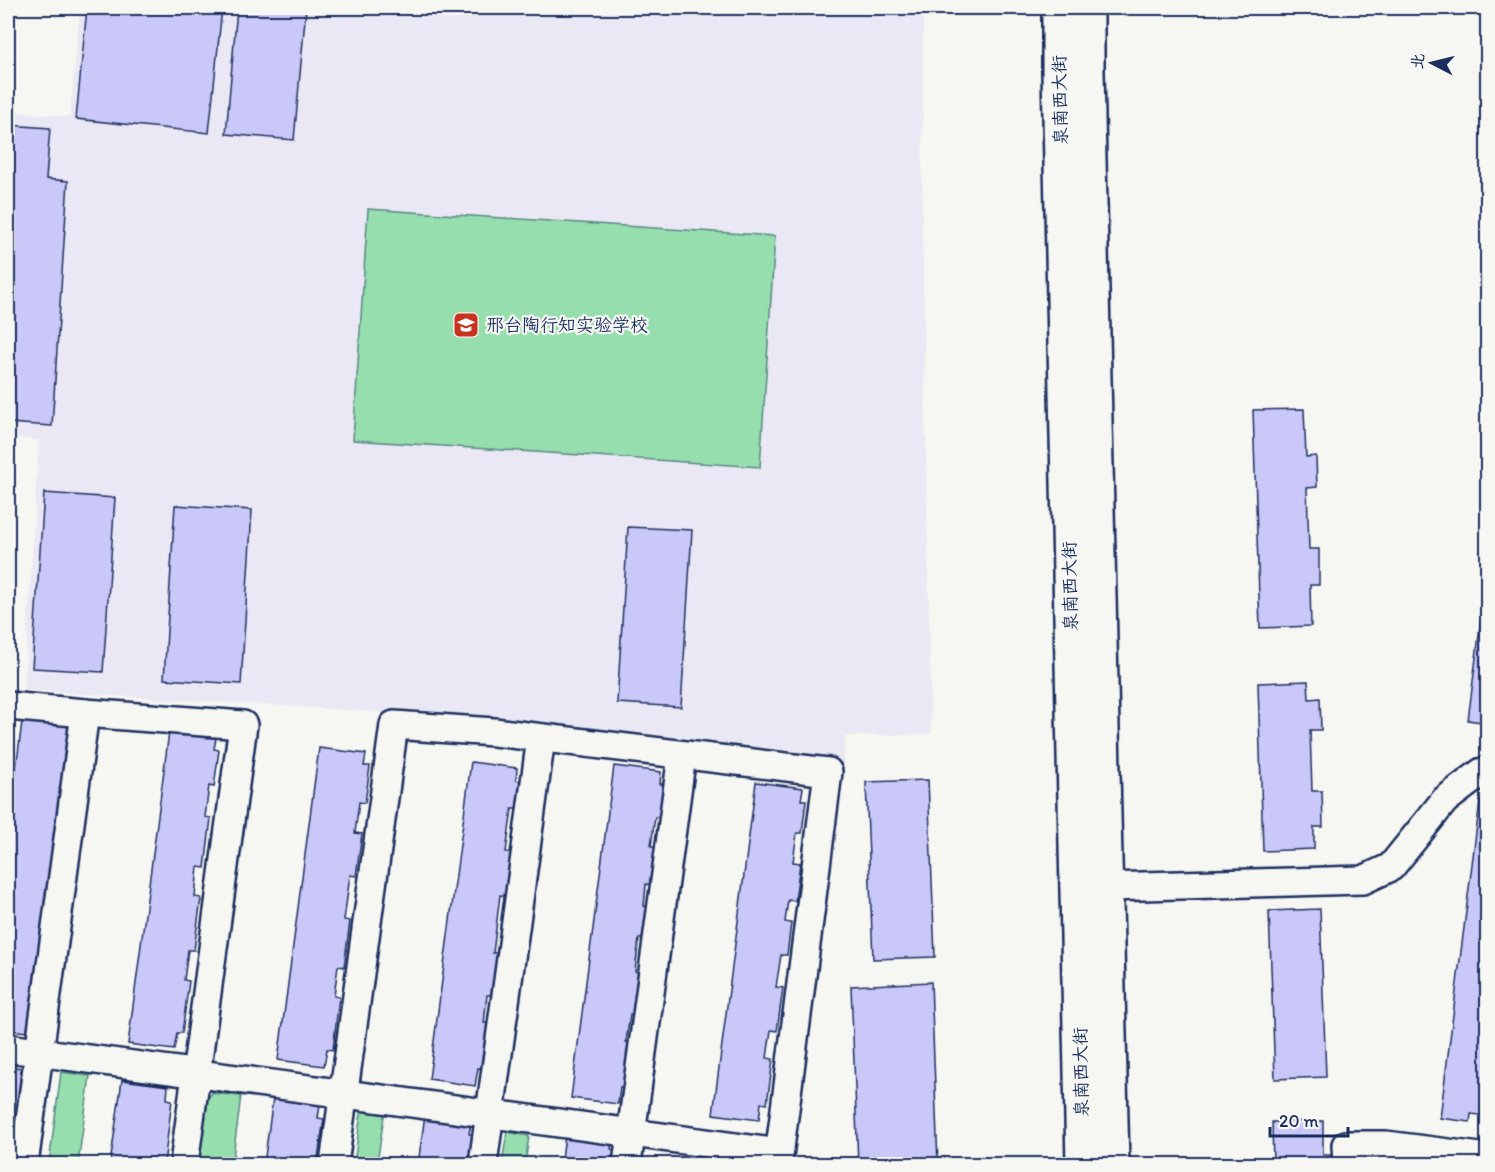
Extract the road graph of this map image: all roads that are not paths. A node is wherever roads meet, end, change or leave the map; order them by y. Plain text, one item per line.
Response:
1 (1059, 8) edge
2 (1088, 8) edge
3 (8, 706) edge
4 (85, 713) junction
5 (541, 738) junction
6 (682, 755) junction
7 (1488, 771) edge
8 (1106, 886) junction
9 (8, 1048) edge
10 (40, 1053) junction
11 (196, 1074) junction
12 (344, 1094) junction
13 (490, 1114) junction
14 (631, 1133) junction
15 (1488, 1158) edge
16 (779, 1159) edge
17 (24, 1164) edge
18 (184, 1164) edge
19 (334, 1164) edge
20 (483, 1164) edge
21 (627, 1164) edge
22 (1083, 1164) edge
23 (1112, 1164) edge
24 (1347, 1164) edge

1 - 22 main road, 泉南西大街
2 - 8 main road, 泉南西大街
3 - 4 lane
4 - 10 lane
4 - 11 lane
5 - 6 lane
5 - 12 lane
5 - 13 lane
6 - 14 lane
6 - 16 lane
7 - 8 lane
8 - 23 main road, 泉南西大街
9 - 10 lane
10 - 11 lane
10 - 17 lane
11 - 12 lane
11 - 18 lane
12 - 13 lane
12 - 19 lane
13 - 14 lane
13 - 20 lane
14 - 16 lane
14 - 21 lane
15 - 24 lane

